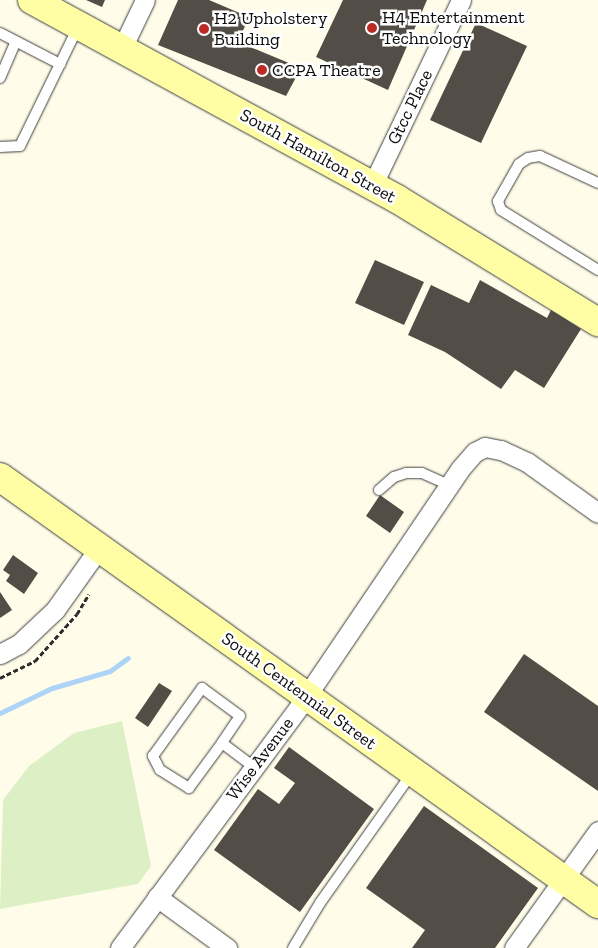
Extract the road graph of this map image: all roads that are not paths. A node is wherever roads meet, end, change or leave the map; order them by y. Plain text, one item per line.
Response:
1 (145, 0) edge
2 (461, 0) edge
3 (40, 2) edge
4 (78, 26) junction
5 (0, 33) edge
6 (16, 41) junction
7 (122, 48) junction
8 (60, 64) junction
9 (0, 78) edge
10 (0, 147) edge
11 (598, 183) edge
12 (372, 186) junction
13 (598, 270) edge
14 (598, 322) edge
15 (0, 477) edge
16 (449, 485) junction
17 (379, 490) dead end
18 (598, 512) edge
19 (100, 548) junction
20 (0, 654) edge
21 (305, 695) junction
22 (222, 743) junction
23 (254, 767) junction
24 (413, 772) junction
25 (598, 831) edge
26 (564, 880) junction
27 (157, 897) junction
28 (598, 904) edge
29 (120, 948) edge
30 (227, 948) edge
31 (293, 948) edge
32 (514, 948) edge

1 - 7 street
2 - 12 street, Gtcc Place
3 - 4 street, South Hamilton Street
4 - 7 street, South Hamilton Street
4 - 8 lane
5 - 6 lane
6 - 8 lane
6 - 9 lane
7 - 12 street, South Hamilton Street
8 - 10 lane
11 - 13 lane
12 - 14 street, South Hamilton Street
15 - 19 street, South Centennial Street
16 - 17 lane
16 - 18 street, Wise Avenue
16 - 21 street, Wise Avenue
19 - 20 street
19 - 21 street, South Centennial Street
21 - 23 street, Wise Avenue
21 - 24 street, South Centennial Street
22 - 22 lane
22 - 23 lane
23 - 27 street, Wise Avenue
24 - 26 street, South Centennial Street
24 - 31 lane
25 - 26 street
26 - 28 street, South Centennial Street
26 - 32 street
27 - 29 street, Wise Avenue
27 - 30 street

